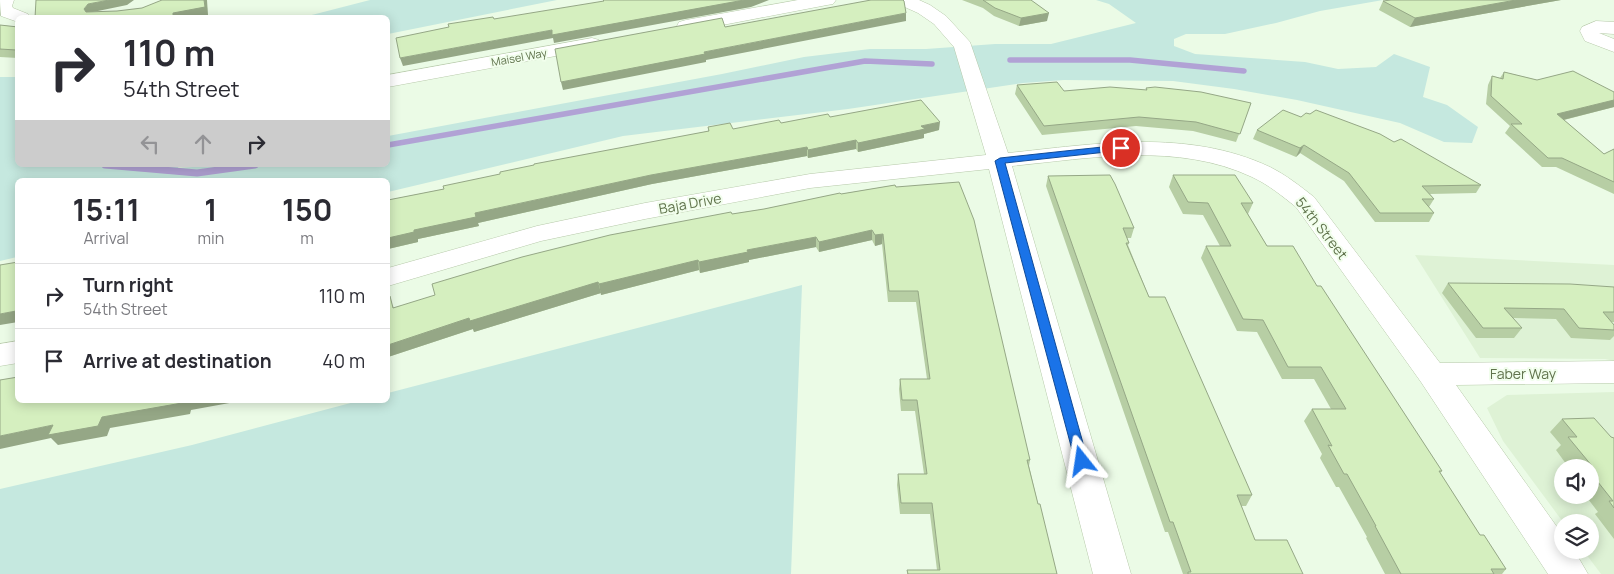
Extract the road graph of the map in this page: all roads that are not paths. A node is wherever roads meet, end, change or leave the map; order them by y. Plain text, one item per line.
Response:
1 (5, 0) edge
2 (827, 0) edge
3 (904, 0) edge
4 (15, 15) edge
5 (668, 30) edge
6 (609, 40) edge
7 (390, 82) edge
8 (1000, 161) junction
9 (390, 276) edge
10 (15, 352) edge
11 (0, 355) edge
12 (1614, 372) edge
13 (1432, 374) junction
14 (1112, 574) edge
15 (1569, 574) edge

1 - 4 street
2 - 5 street
3 - 8 street
6 - 7 street, Maisel Way
8 - 9 street, Baja Drive
8 - 13 street, 54th Street
8 - 14 street
10 - 11 street
12 - 13 street, Faber Way
13 - 15 street, 54th Street

